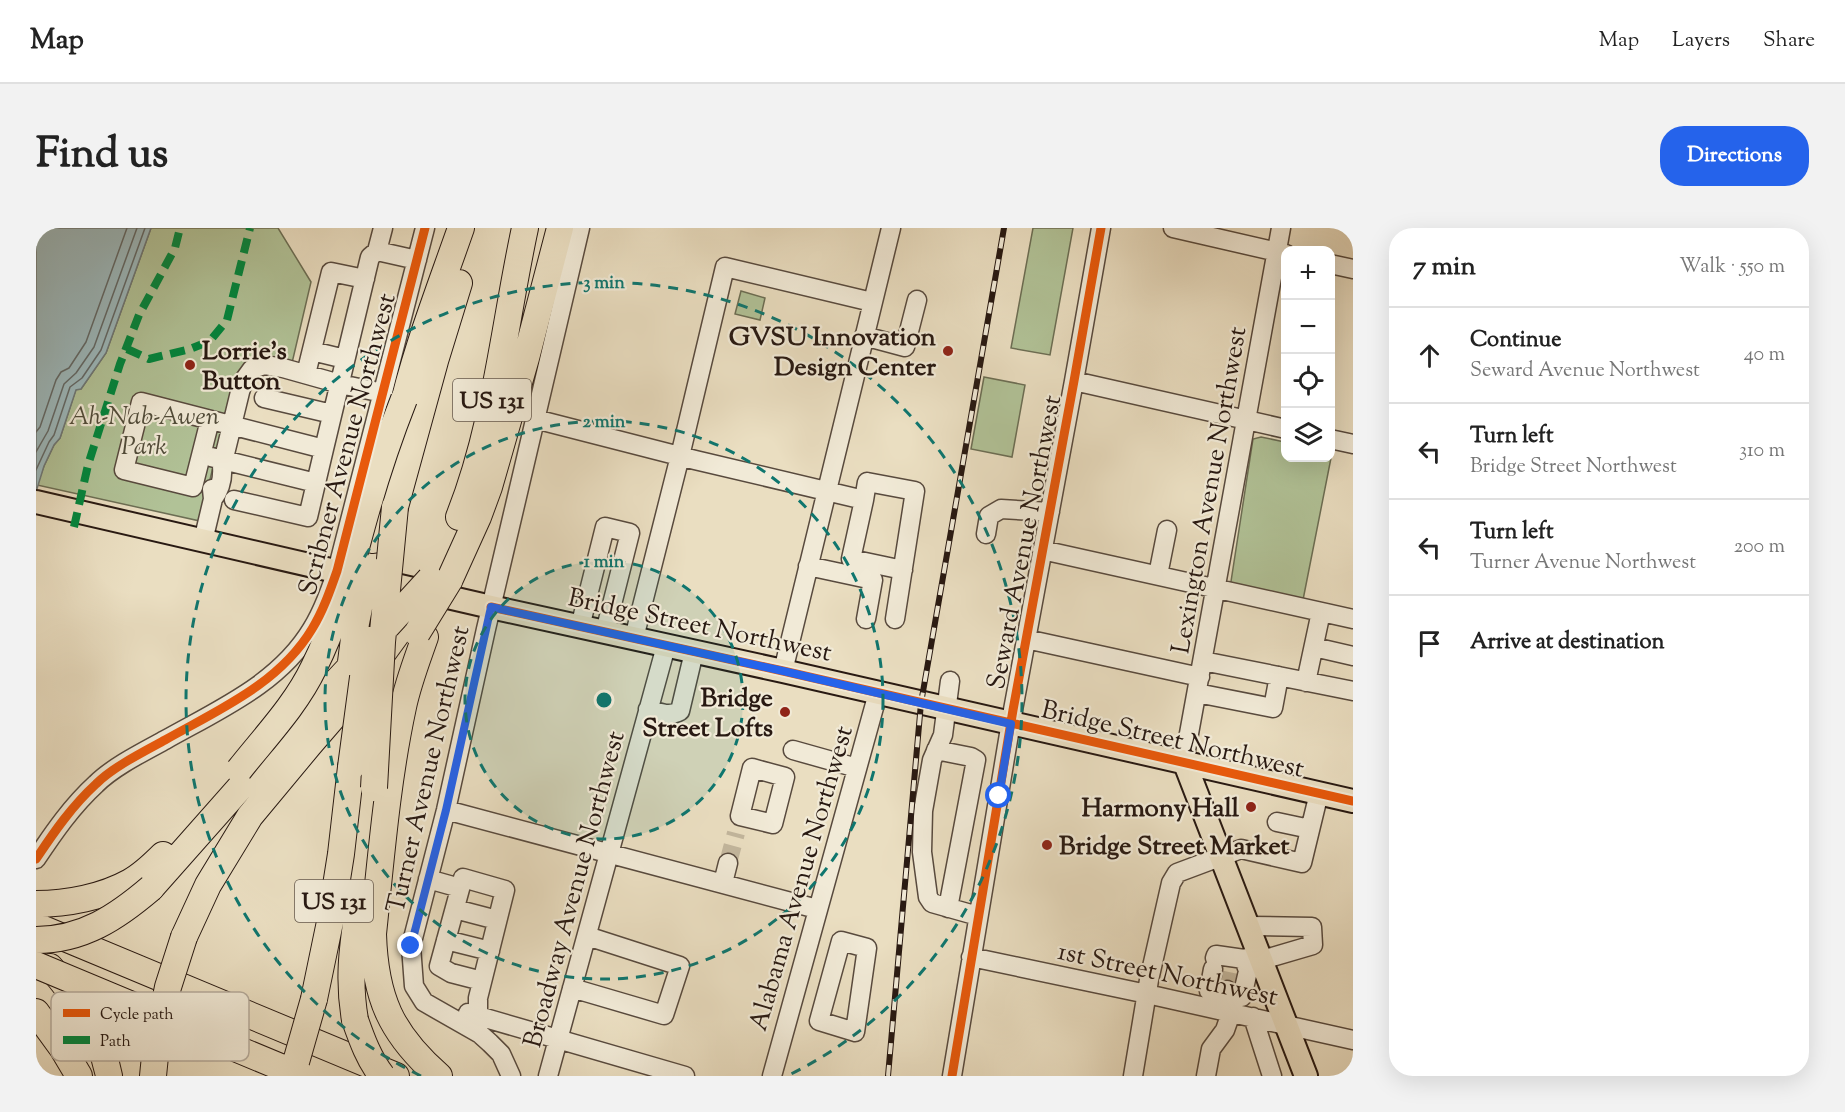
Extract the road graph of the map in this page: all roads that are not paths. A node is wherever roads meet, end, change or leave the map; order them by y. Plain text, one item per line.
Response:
1 (383, 228) edge
2 (425, 228) edge
3 (447, 228) edge
4 (461, 228) edge
5 (476, 228) edge
6 (525, 228) edge
7 (540, 228) edge
8 (560, 228) edge
9 (580, 228) edge
10 (891, 228) edge
11 (1101, 228) edge
12 (1173, 228) edge
13 (1281, 228) edge
14 (1281, 246) edge
15 (377, 251) junction
16 (1281, 253) edge
17 (417, 260) junction
18 (1335, 265) edge
19 (1353, 269) edge
20 (365, 279) junction
21 (917, 300) dead end
22 (872, 303) junction
23 (423, 335) junction
24 (864, 336) junction
25 (312, 351) junction
26 (345, 359) junction
27 (306, 374) junction
28 (1074, 381) junction
29 (340, 384) junction
30 (394, 396) junction
31 (264, 398) dead end
32 (332, 414) junction
33 (535, 419) junction
34 (210, 420) junction
35 (1247, 420) junction
36 (231, 426) junction
37 (505, 428) junction
38 (1281, 428) edge
39 (1335, 440) edge
40 (1353, 444) edge
41 (324, 449) junction
42 (201, 454) junction
43 (680, 456) junction
44 (222, 463) junction
45 (316, 483) junction
46 (827, 491) junction
47 (234, 500) dead end
48 (864, 500) junction
49 (39, 503) edge
50 (395, 507) junction
51 (1050, 512) junction
52 (1167, 530) dead end
53 (986, 534) dead end
54 (203, 541) junction
55 (1042, 550) junction
56 (453, 555) junction
57 (808, 566) junction
58 (903, 570) junction
59 (336, 571) junction
60 (1158, 575) junction
61 (1217, 588) junction
62 (491, 607) junction
63 (1321, 612) junction
64 (866, 619) dead end
65 (895, 619) dead end
66 (1353, 619) edge
67 (580, 627) junction
68 (408, 631) junction
69 (605, 632) junction
70 (634, 638) junction
71 (1026, 639) junction
72 (666, 646) junction
73 (1314, 647) junction
74 (694, 652) junction
75 (1353, 656) edge
76 (783, 671) junction
77 (1280, 676) junction
78 (1200, 677) junction
79 (950, 681) dead end
80 (1306, 682) junction
81 (1353, 691) edge
82 (878, 693) junction
83 (648, 709) junction
84 (947, 709) junction
85 (1011, 724) junction
86 (793, 750) dead end
87 (936, 750) junction
88 (1184, 761) junction
89 (351, 767) junction
90 (857, 768) junction
91 (970, 789) junction
92 (999, 793) junction
93 (1319, 793) junction
94 (1353, 801) edge
95 (446, 810) junction
96 (1277, 822) dead end
97 (1310, 829) junction
98 (610, 852) junction
99 (1220, 855) junction
100 (36, 858) edge
101 (728, 863) tunnel mouth
102 (428, 879) junction
103 (723, 883) junction
104 (460, 888) junction
105 (36, 904) edge
106 (948, 908) junction
107 (455, 909) junction
108 (818, 909) junction
109 (978, 916) junction
110 (497, 920) junction
111 (36, 926) edge
112 (1248, 926) junction
113 (587, 936) junction
114 (36, 940) edge
115 (411, 946) junction
116 (444, 947) junction
117 (490, 951) junction
118 (36, 954) edge
119 (971, 957) junction
120 (1237, 960) junction
121 (36, 965) edge
122 (482, 981) junction
123 (796, 987) junction
124 (572, 988) junction
125 (70, 992) edge
126 (101, 992) edge
127 (167, 992) edge
128 (194, 992) edge
129 (1147, 994) junction
130 (826, 995) junction
131 (420, 996) junction
132 (1227, 1002) junction
133 (36, 1012) edge
134 (249, 1015) edge
135 (478, 1016) junction
136 (1253, 1017) junction
137 (1287, 1025) junction
138 (51, 1033) edge
139 (558, 1040) junction
140 (1353, 1040) edge
141 (249, 1054) edge
142 (70, 1061) edge
143 (105, 1061) edge
144 (154, 1061) edge
145 (79, 1076) edge
146 (109, 1076) edge
147 (153, 1076) edge
148 (292, 1076) edge
149 (302, 1076) edge
150 (382, 1076) edge
151 (396, 1076) edge
152 (439, 1076) edge
153 (511, 1076) edge
154 (548, 1076) edge
155 (685, 1076) edge
156 (772, 1076) edge
157 (952, 1076) edge
158 (1132, 1076) edge
159 (1206, 1076) edge
160 (1272, 1076) edge
161 (1306, 1076) edge

1 - 15 street
2 - 17 street, Scribner Avenue Northwest
3 - 23 highway
4 - 23 highway
5 - 50 highway, US 131
6 - 56 highway, US 131
7 - 37 highway
8 - 37 highway
9 - 33 street, Turner Avenue Northwest
10 - 22 street
11 - 28 street, Seward Avenue Northwest
12 - 16 street
13 - 14 street, Lexington Avenue Northwest
15 - 17 street
15 - 20 street
16 - 35 street, Lexington Avenue Northwest
17 - 30 street, Scribner Avenue Northwest
18 - 19 street
20 - 25 street
20 - 26 street
21 - 24 street
22 - 24 street
22 - 43 street
23 - 30 highway
24 - 46 street
25 - 26 street
25 - 27 street
26 - 29 street
27 - 29 street
27 - 36 street
28 - 35 street
28 - 51 street, Seward Avenue Northwest
29 - 30 street
29 - 32 street
30 - 59 street, Scribner Avenue Northwest
30 - 89 highway, bridge
30 - 105 highway, bridge
31 - 32 street
32 - 41 street
33 - 43 street
33 - 62 street, Turner Avenue Northwest
34 - 36 street
34 - 42 street
34 - 42 street
35 - 38 street
35 - 61 street, Lexington Avenue Northwest
36 - 41 street
36 - 44 street
37 - 56 highway
39 - 40 street
41 - 45 street
42 - 44 street
43 - 46 street
43 - 70 street
44 - 45 street
44 - 54 street
45 - 47 street
46 - 48 street
46 - 57 street
48 - 58 street
48 - 58 street
49 - 54 main road, Bridge Street Northwest
50 - 89 highway, US 131, bridge
50 - 150 highway, bridge
51 - 53 street
51 - 55 street, Seward Avenue Northwest
52 - 60 street
54 - 59 main road, Bridge Street Northwest
55 - 60 street
55 - 71 street, Seward Avenue Northwest
56 - 68 highway, bridge
57 - 64 street
57 - 76 street
58 - 65 street
59 - 62 main road, Bridge Street Northwest
59 - 100 street, Scribner Avenue Northwest
60 - 61 street
61 - 63 street
61 - 78 street, Lexington Avenue Northwest
62 - 67 main road, Bridge Street Northwest
62 - 95 street, Turner Avenue Northwest
63 - 66 street
63 - 73 street
67 - 69 main road, Bridge Street Northwest
67 - 69 street
68 - 114 highway, bridge
68 - 127 highway, bridge
68 - 152 highway
69 - 70 main road, Bridge Street Northwest
70 - 72 main road, Bridge Street Northwest
71 - 78 street
71 - 85 street, Seward Avenue Northwest
72 - 74 main road, Bridge Street Northwest
72 - 83 street, Broadway Avenue Northwest
73 - 75 street
73 - 80 street
74 - 76 main road, Bridge Street Northwest
74 - 83 street
76 - 82 main road, Bridge Street Northwest
77 - 78 street
77 - 78 street
77 - 80 street
78 - 88 street, Lexington Avenue Northwest
79 - 84 street
80 - 81 street
82 - 84 main road, Bridge Street Northwest
82 - 90 street, Alabama Avenue Northwest
83 - 98 street, Broadway Avenue Northwest
84 - 85 main road, Bridge Street Northwest
84 - 87 street
85 - 88 main road, Bridge Street Northwest
85 - 92 street, Seward Avenue Northwest
86 - 90 street
87 - 91 street
87 - 106 street
88 - 93 main road, Bridge Street Northwest
88 - 99 main road
89 - 148 highway, US 131, bridge
90 - 108 street, Alabama Avenue Northwest
91 - 92 street
91 - 106 street
92 - 109 street, Seward Avenue Northwest
93 - 94 main road, Bridge Street Northwest
93 - 97 street
95 - 98 street
95 - 102 street, Turner Avenue Northwest
96 - 97 street
97 - 99 street
98 - 103 street
98 - 113 street, Broadway Avenue Northwest
99 - 112 main road
99 - 129 street
101 - 103 street
102 - 104 street
102 - 115 street, Turner Avenue Northwest
103 - 108 street
104 - 107 street
104 - 110 street
106 - 109 street
107 - 110 street
107 - 116 street
108 - 123 street, Alabama Avenue Northwest
109 - 119 street, Seward Avenue Northwest
110 - 117 street
111 - 128 highway
112 - 120 main road
112 - 120 street
113 - 124 street, Broadway Avenue Northwest
113 - 124 street
115 - 116 street
115 - 131 street, Turner Avenue Northwest
116 - 117 street
116 - 122 street
117 - 122 street
118 - 125 highway
119 - 129 street, 1st Street Northwest
119 - 157 street, Seward Avenue Northwest
120 - 132 street
120 - 132 street
120 - 137 main road
121 - 126 highway, bridge
122 - 135 street
123 - 130 street
123 - 156 street, Alabama Avenue Northwest
124 - 139 street, Broadway Avenue Northwest
129 - 132 street, 1st Street Northwest
129 - 158 street
130 - 130 street
131 - 135 street
131 - 153 street
132 - 136 street, 1st Street Northwest
132 - 159 street
133 - 138 highway
134 - 151 highway
135 - 139 street
136 - 137 street, 1st Street Northwest
136 - 160 street
137 - 140 street, 1st Street Northwest
137 - 161 main road
139 - 154 street, Broadway Avenue Northwest
139 - 155 street
141 - 149 highway, bridge
142 - 145 highway
143 - 146 highway
144 - 147 highway, bridge

